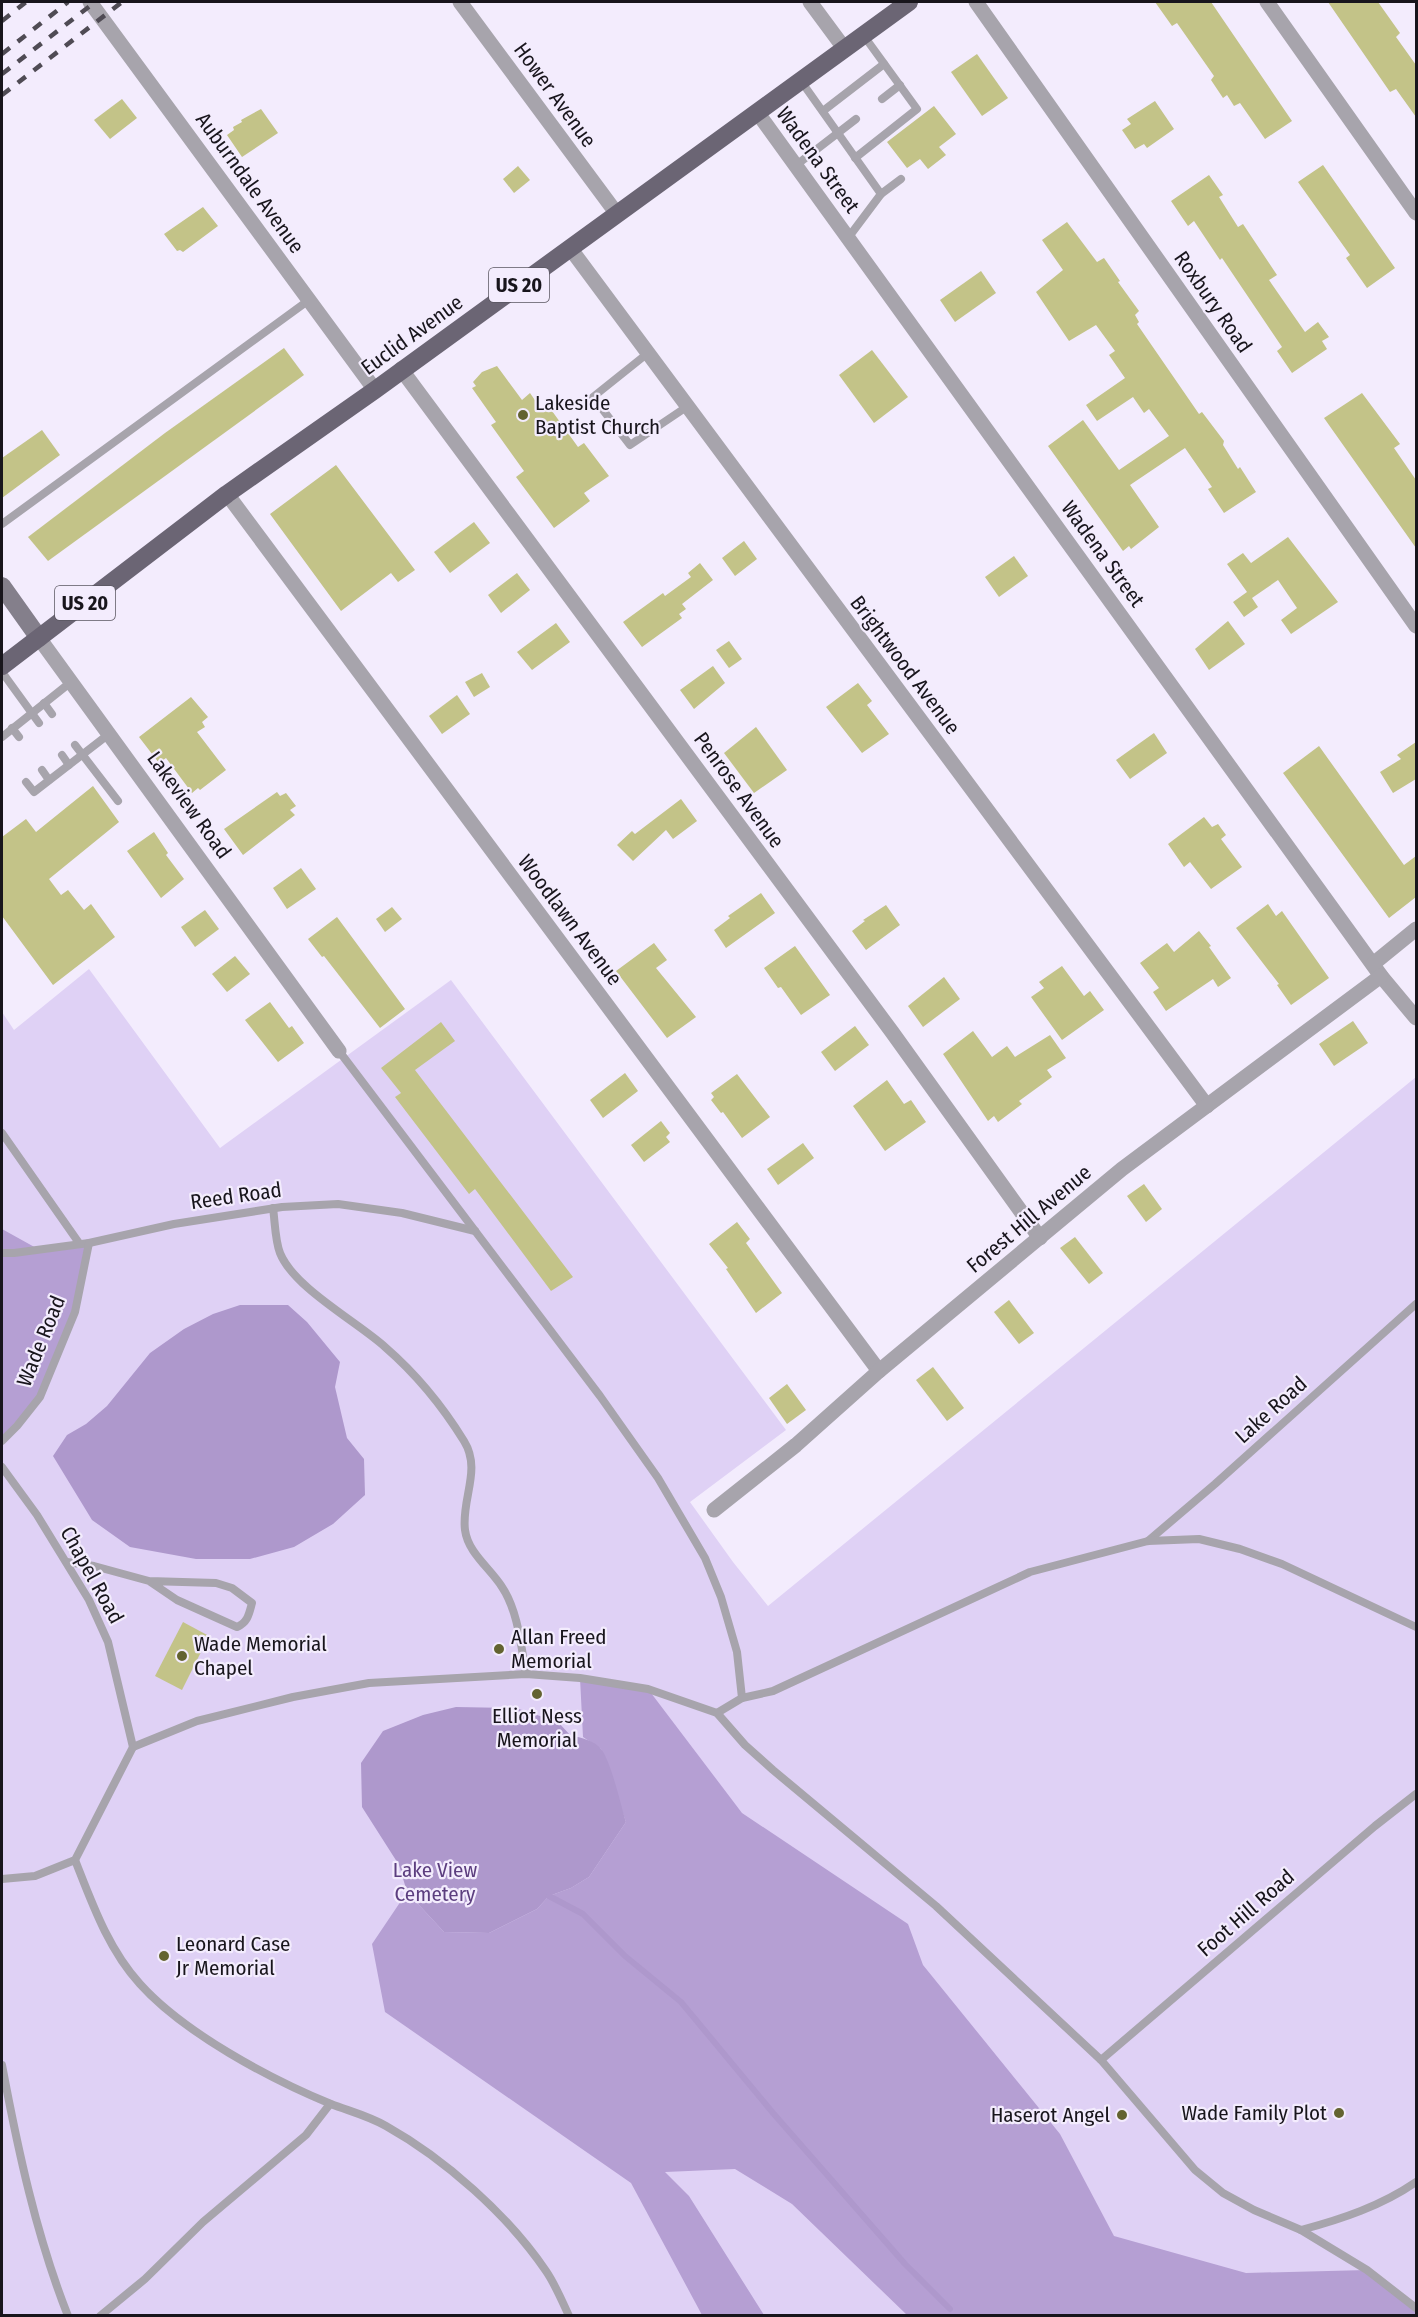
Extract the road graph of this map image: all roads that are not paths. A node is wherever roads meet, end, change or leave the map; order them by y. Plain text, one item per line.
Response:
1 (90, 2) edge
2 (460, 2) edge
3 (810, 2) edge
4 (909, 2) edge
5 (976, 2) edge
6 (1267, 2) edge
7 (863, 34) junction
8 (844, 48) junction
9 (884, 64) junction
10 (801, 80) junction
11 (900, 85) junction
12 (882, 99) dead end
13 (823, 111) junction
14 (757, 112) junction
15 (856, 118) dead end
16 (838, 132) junction
17 (855, 158) junction
18 (795, 166) junction
19 (901, 179) dead end
20 (881, 194) junction
21 (1416, 213) edge
22 (617, 214) junction
23 (848, 238) junction
24 (570, 248) junction
25 (309, 300) junction
26 (648, 353) junction
27 (401, 369) junction
28 (375, 390) junction
29 (688, 406) junction
30 (227, 494) junction
31 (2, 524) edge
32 (2, 586) edge
33 (1416, 626) edge
34 (39, 638) junction
35 (2, 666) edge
36 (2, 672) edge
37 (71, 682) junction
38 (44, 703) junction
39 (32, 713) junction
40 (52, 714) dead end
41 (39, 723) dead end
42 (12, 728) junction
43 (109, 734) junction
44 (2, 737) edge
45 (19, 737) dead end
46 (75, 744) dead end
47 (82, 754) junction
48 (62, 755) dead end
49 (69, 765) junction
50 (42, 770) dead end
51 (49, 780) junction
52 (26, 782) dead end
53 (118, 801) dead end
54 (1416, 929) edge
55 (1377, 970) junction
56 (1416, 1018) edge
57 (339, 1051) joint
58 (1207, 1106) junction
59 (2, 1133) edge
60 (273, 1208) junction
61 (475, 1231) junction
62 (1040, 1238) junction
63 (89, 1243) junction
64 (78, 1244) junction
65 (2, 1252) edge
66 (1416, 1304) edge
67 (879, 1371) junction
68 (2, 1441) edge
69 (2, 1467) edge
70 (714, 1510) dead end
71 (1148, 1541) junction
72 (67, 1562) junction
73 (149, 1581) junction
74 (1416, 1627) edge
75 (526, 1674) junction
76 (742, 1698) junction
77 (717, 1713) junction
78 (133, 1747) junction
79 (1416, 1794) edge
80 (75, 1860) junction
81 (2, 1879) edge
82 (1101, 2060) junction
83 (2, 2065) edge
84 (330, 2104) junction
85 (1416, 2182) edge
86 (1300, 2230) junction
87 (1416, 2308) edge
88 (68, 2316) edge
89 (100, 2316) edge
90 (569, 2316) edge

1 - 25 street, Auburndale Avenue
2 - 22 street, Hower Avenue
3 - 8 street
4 - 7 main road, Euclid Avenue / US 20
5 - 33 street, Roxbury Road
6 - 21 street
7 - 8 main road, Euclid Avenue / US 20
7 - 9 lane
8 - 10 main road, Euclid Avenue / US 20
9 - 11 lane
9 - 13 lane
10 - 13 lane
10 - 14 main road, Euclid Avenue / US 20
11 - 12 lane
11 - 17 lane
13 - 16 lane
14 - 18 street, Wadena Street
14 - 22 main road, Euclid Avenue / US 20
15 - 16 lane
16 - 17 lane
16 - 18 lane
17 - 20 lane
18 - 23 street, Wadena Street
19 - 20 lane
20 - 23 lane
22 - 24 main road, Euclid Avenue / US 20
23 - 55 street, Wadena Street
24 - 26 street, Brightwood Avenue
24 - 27 main road, Euclid Avenue / US 20
25 - 28 street, Auburndale Avenue
25 - 31 lane
26 - 29 street, Brightwood Avenue
26 - 29 lane
27 - 28 main road, Euclid Avenue / US 20
27 - 62 street, Penrose Avenue
28 - 30 main road, Euclid Avenue / US 20
29 - 58 street, Brightwood Avenue
30 - 34 main road, Euclid Avenue / US 20
30 - 67 street, Woodlawn Avenue
32 - 34 street, Lakeview Road
34 - 35 main road, Euclid Avenue / US 20
34 - 37 street, Lakeview Road
36 - 39 lane
37 - 38 lane
37 - 43 street, Lakeview Road
38 - 39 lane
38 - 40 lane
39 - 41 lane
39 - 42 lane
42 - 44 lane
42 - 45 lane
43 - 47 lane
43 - 57 street, Lakeview Road
46 - 47 lane
47 - 49 lane
47 - 53 lane
48 - 49 lane
49 - 51 lane
50 - 51 lane
51 - 52 lane
54 - 55 street, Forest Hill Avenue
55 - 56 street, Wadena Street
55 - 58 street, Forest Hill Avenue
57 - 61 lane
58 - 62 street, Forest Hill Avenue
59 - 64 lane
60 - 61 lane, Reed Road
60 - 63 lane, Reed Road
60 - 75 lane
61 - 76 lane
62 - 67 street, Forest Hill Avenue
63 - 64 lane, Reed Road
63 - 68 lane, Wade Road
64 - 65 lane, Reed Road
66 - 71 lane, Lake Road
67 - 70 street, Forest Hill Avenue
69 - 72 lane, Chapel Road
71 - 74 lane
71 - 76 lane
72 - 73 lane
72 - 78 lane, Chapel Road
73 - 73 lane
75 - 77 lane
75 - 78 lane
76 - 77 lane
77 - 82 lane
78 - 80 lane
79 - 82 lane, Foot Hill Road
80 - 81 lane
80 - 84 lane
82 - 86 lane
83 - 88 lane
84 - 89 lane
84 - 90 lane
85 - 86 lane
86 - 87 lane

